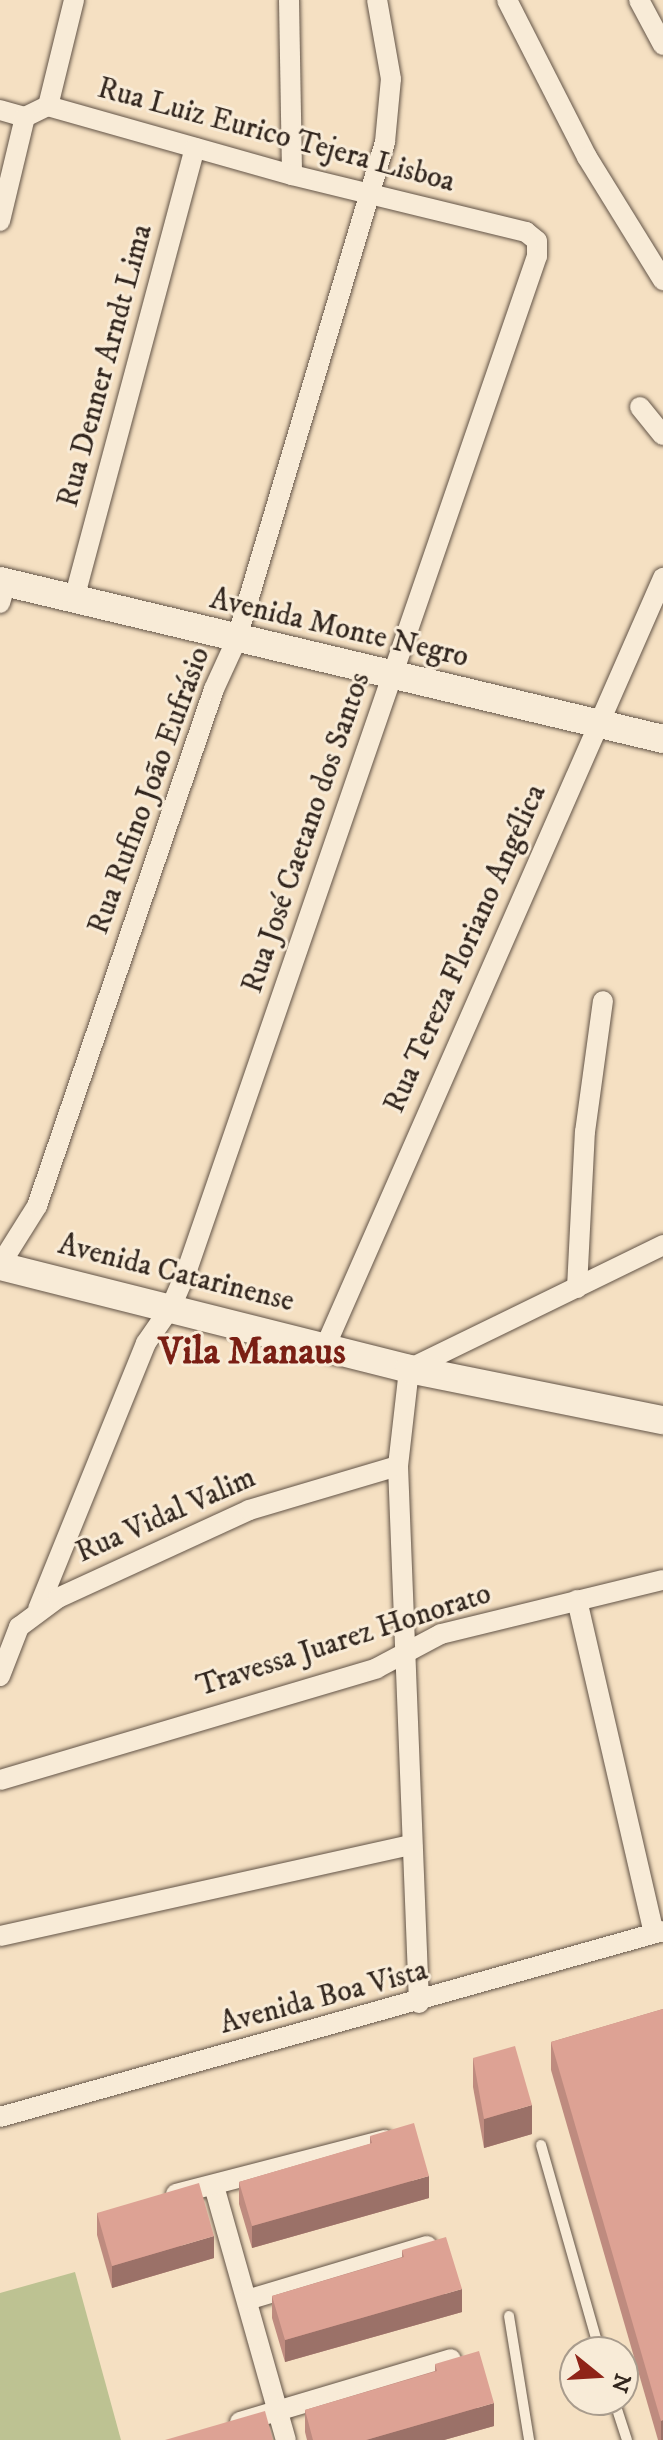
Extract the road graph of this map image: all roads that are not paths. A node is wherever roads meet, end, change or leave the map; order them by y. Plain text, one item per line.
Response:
1 (74, 0) edge
2 (289, 0) edge
3 (377, 0) edge
4 (507, 0) edge
5 (639, 0) edge
6 (663, 45) edge
7 (48, 106) junction
8 (0, 110) edge
9 (25, 117) junction
10 (195, 148) junction
11 (292, 175) junction
12 (369, 194) junction
13 (0, 221) edge
14 (537, 241) joint
15 (663, 280) edge
16 (640, 407) dead end
17 (663, 435) edge
18 (663, 578) edge
19 (2, 589) edge
20 (74, 599) junction
21 (236, 641) junction
22 (393, 677) junction
23 (597, 725) junction
24 (663, 739) edge
25 (603, 1001) dead end
26 (663, 1245) edge
27 (0, 1266) edge
28 (577, 1288) junction
29 (171, 1307) junction
30 (326, 1345) junction
31 (409, 1369) junction
32 (663, 1420) edge
33 (398, 1466) junction
34 (663, 1580) edge
35 (577, 1600) junction
36 (38, 1609) junction
37 (405, 1652) junction
38 (0, 1676) edge
39 (0, 1780) edge
40 (412, 1845) junction
41 (658, 1932) edge
42 (0, 1936) edge
43 (419, 2003) junction
44 (0, 2117) edge
45 (385, 2140) edge
46 (541, 2145) dead end
47 (214, 2186) junction
48 (157, 2199) edge
49 (427, 2246) edge
50 (247, 2300) junction
51 (509, 2316) dead end
52 (595, 2336) edge
53 (451, 2359) edge
54 (278, 2411) junction
55 (619, 2416) edge
56 (222, 2427) edge
57 (286, 2440) edge
58 (529, 2440) edge
59 (627, 2440) edge

1 - 7 street
2 - 11 street
3 - 12 street, Rua Rufino João Eufrásio
4 - 15 street
5 - 6 street
7 - 9 street
7 - 10 street, Rua Luiz Eurico Tejera Lisboa
8 - 9 street
9 - 13 street
10 - 11 street, Rua Luiz Eurico Tejera Lisboa
10 - 20 street, Rua Denner Arndt Lima
11 - 12 street, Rua Luiz Eurico Tejera Lisboa
12 - 14 street, Rua Luiz Eurico Tejera Lisboa
12 - 21 street, Rua Rufino João Eufrásio
14 - 22 street, Rua José Caetano dos Santos
16 - 17 street
18 - 23 street, Rua Tereza Floriano Angélica
19 - 20 street, Avenida Monte Negro
20 - 21 street, Avenida Monte Negro
21 - 22 street, Avenida Monte Negro
21 - 27 street, Rua Rufino João Eufrásio
22 - 23 street, Avenida Monte Negro
22 - 29 street, Rua José Caetano dos Santos
23 - 24 street, Avenida Monte Negro
23 - 30 street, Rua Tereza Floriano Angélica
25 - 28 street
26 - 28 street
27 - 29 street, Avenida Catarinense
28 - 31 street
29 - 30 street, Avenida Catarinense
29 - 36 street, Rua José Caetano dos Santos
30 - 31 street, Avenida Catarinense
31 - 32 street, Avenida Catarinense
31 - 33 street
33 - 36 street, Rua Vidal Valim
33 - 37 street
34 - 35 street, Travessa Juarez Honorato
35 - 37 street, Travessa Juarez Honorato
35 - 41 street
36 - 38 street, Rua Vidal Valim
37 - 39 street, Travessa Juarez Honorato
37 - 40 street
40 - 42 street
40 - 43 street
41 - 43 street, Avenida Boa Vista
43 - 44 street, Avenida Boa Vista
45 - 47 street
46 - 52 lane
47 - 48 street
47 - 50 street
49 - 50 street
50 - 54 street
51 - 58 lane
53 - 54 street
54 - 56 street
54 - 57 street
55 - 59 lane

